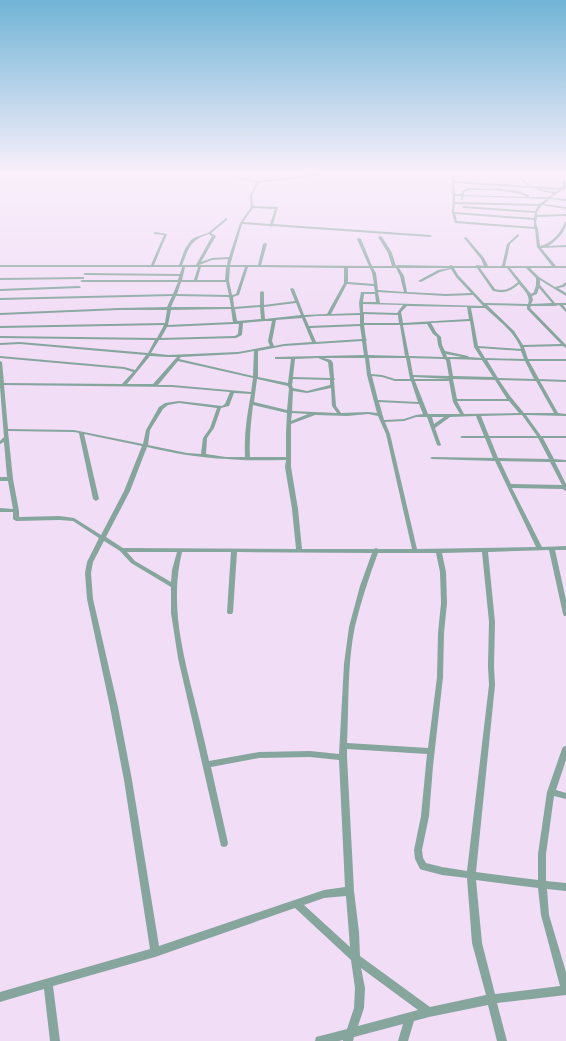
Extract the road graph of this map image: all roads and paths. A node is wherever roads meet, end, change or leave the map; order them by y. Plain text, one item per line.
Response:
1 (223, 222) edge
2 (272, 222) edge
3 (456, 222) edge
4 (536, 222) edge
5 (241, 223) joint
6 (566, 223) edge
7 (271, 226) junction
8 (536, 228) junction
9 (155, 232) dead end
10 (210, 233) junction
11 (518, 235) dead end
12 (430, 236) dead end
13 (560, 236) junction
14 (380, 237) dead end
15 (566, 237) edge
16 (466, 238) dead end
17 (358, 239) dead end
18 (265, 244) dead end
19 (566, 246) edge
20 (539, 247) junction
21 (544, 247) junction
22 (230, 258) junction
23 (0, 266) edge
24 (88, 266) junction
25 (152, 266) junction
26 (182, 266) junction
27 (198, 266) junction
28 (228, 266) junction
29 (247, 266) junction
30 (259, 266) junction
31 (346, 266) junction
32 (371, 266) junction
33 (395, 266) junction
34 (477, 266) junction
35 (486, 266) junction
36 (543, 266) junction
37 (554, 266) junction
38 (452, 267) junction
39 (502, 267) junction
40 (508, 267) junction
41 (527, 267) junction
42 (565, 268) edge
43 (182, 275) junction
44 (535, 275) junction
45 (0, 278) edge
46 (83, 278) junction
47 (538, 278) junction
48 (180, 280) junction
49 (195, 281) junction
50 (227, 281) junction
51 (420, 281) dead end
52 (520, 282) junction
53 (346, 283) junction
54 (566, 283) edge
55 (375, 285) junction
56 (538, 285) junction
57 (79, 287) junction
58 (555, 288) junction
59 (292, 289) dead end
60 (0, 290) edge
61 (262, 292) dead end
62 (377, 292) junction
63 (406, 293) junction
64 (473, 294) junction
65 (175, 295) junction
66 (566, 295) edge
67 (231, 296) junction
68 (75, 297) junction
69 (530, 298) junction
70 (0, 299) edge
71 (298, 302) junction
72 (361, 303) junction
73 (378, 303) junction
74 (406, 304) junction
75 (555, 304) junction
76 (560, 304) junction
77 (566, 304) edge
78 (529, 305) junction
79 (542, 305) junction
80 (262, 306) junction
81 (485, 306) junction
82 (469, 307) junction
83 (169, 308) junction
84 (233, 308) junction
85 (566, 311) edge
86 (0, 314) edge
87 (362, 314) junction
88 (399, 314) junction
89 (328, 315) junction
90 (304, 316) junction
91 (274, 320) junction
92 (471, 320) junction
93 (263, 321) junction
94 (235, 323) junction
95 (242, 323) junction
96 (429, 323) junction
97 (400, 324) junction
98 (166, 325) junction
99 (362, 325) junction
100 (309, 326) junction
101 (0, 327) edge
102 (0, 336) edge
103 (159, 340) junction
104 (365, 340) junction
105 (314, 343) junction
106 (0, 344) edge
107 (565, 346) edge
108 (272, 347) junction
109 (476, 347) junction
110 (522, 348) junction
111 (256, 351) junction
112 (443, 352) junction
113 (148, 355) junction
114 (180, 355) junction
115 (367, 356) junction
116 (0, 357) edge
117 (312, 357) junction
118 (408, 357) junction
119 (276, 358) dead end
120 (293, 358) junction
121 (447, 359) junction
122 (480, 359) junction
123 (177, 360) junction
124 (526, 360) junction
125 (566, 360) edge
126 (0, 362) edge
127 (135, 372) junction
128 (369, 375) junction
129 (411, 376) junction
130 (255, 377) junction
131 (292, 378) junction
132 (451, 378) junction
133 (333, 379) junction
134 (495, 379) junction
135 (538, 380) junction
136 (413, 381) junction
137 (566, 381) edge
138 (2, 384) junction
139 (123, 386) junction
140 (154, 386) junction
141 (334, 386) junction
142 (291, 387) junction
143 (233, 391) junction
144 (253, 393) junction
145 (455, 400) junction
146 (510, 400) junction
147 (376, 401) junction
148 (251, 403) junction
149 (421, 403) junction
150 (334, 406) junction
151 (219, 407) junction
152 (290, 412) junction
153 (319, 412) junction
154 (339, 414) junction
155 (462, 414) junction
156 (478, 414) junction
157 (523, 414) junction
158 (3, 415) edge
159 (380, 415) junction
160 (450, 415) junction
161 (557, 415) junction
162 (566, 415) edge
163 (428, 416) junction
164 (382, 422) junction
165 (289, 423) junction
166 (434, 427) junction
167 (7, 430) junction
168 (81, 432) junction
169 (488, 436) junction
170 (7, 437) junction
171 (462, 437) dead end
172 (540, 437) junction
173 (566, 437) edge
174 (0, 443) edge
175 (439, 445) dead end
176 (145, 446) junction
177 (203, 456) junction
178 (248, 458) junction
179 (432, 458) dead end
180 (288, 459) junction
181 (497, 460) junction
182 (566, 461) edge
183 (552, 462) junction
184 (0, 480) edge
185 (10, 480) junction
186 (510, 486) junction
187 (566, 487) edge
188 (96, 499) dead end
189 (0, 510) edge
190 (16, 511) junction
191 (103, 537) junction
192 (566, 548) edge
193 (540, 549) junction
194 (552, 549) junction
195 (122, 550) junction
196 (180, 550) junction
197 (376, 550) junction
198 (415, 550) junction
199 (485, 550) junction
200 (234, 551) junction
201 (298, 551) junction
202 (439, 551) junction
203 (172, 585) junction
204 (230, 612) dead end
205 (566, 614) edge
206 (344, 746) junction
207 (566, 749) edge
208 (431, 751) junction
209 (343, 757) junction
210 (565, 760) edge
211 (206, 765) junction
212 (551, 792) junction
213 (566, 796) edge
214 (224, 843) dead end
215 (471, 874) junction
216 (542, 885) junction
217 (566, 887) edge
218 (350, 890) junction
219 (297, 904) junction
220 (155, 952) junction
221 (355, 958) junction
222 (48, 984) junction
223 (566, 989) edge
224 (0, 996) edge
225 (492, 999) junction
226 (429, 1012) junction
227 (410, 1017) junction
228 (349, 1037) edge
229 (55, 1041) edge
230 (320, 1041) edge
231 (403, 1041) edge
232 (502, 1041) edge

1 - 10 street
2 - 7 street
3 - 8 street
4 - 8 street
5 - 7 street
5 - 22 street
6 - 13 street
7 - 12 street
8 - 20 street
9 - 25 street
10 - 26 street
10 - 27 street
11 - 39 street
13 - 15 street
13 - 21 street
14 - 33 street
16 - 35 street
17 - 32 street
18 - 30 street
19 - 21 street
20 - 21 street
20 - 37 street
22 - 27 street
22 - 28 street
23 - 24 street
24 - 25 street
24 - 46 street
25 - 26 street
26 - 27 street
26 - 43 street
27 - 28 street
27 - 49 street
28 - 29 street
28 - 50 street
29 - 30 street
29 - 67 street
30 - 31 street
31 - 32 street
31 - 53 street
32 - 33 street
32 - 55 street
33 - 38 street
33 - 63 street
34 - 35 street
34 - 38 street
34 - 52 street
35 - 39 street
36 - 37 street
36 - 41 street
36 - 44 street
37 - 42 street
38 - 51 street
38 - 64 street
39 - 40 street
40 - 41 street
40 - 52 street
41 - 44 street
43 - 46 street
43 - 48 street
44 - 47 street
45 - 46 street
46 - 48 street
46 - 57 street
47 - 56 street
47 - 58 street
48 - 49 street
48 - 65 street
49 - 50 street
50 - 67 street
52 - 69 street
53 - 55 street
53 - 89 street
54 - 58 street
55 - 62 street
56 - 69 street
56 - 75 street
57 - 60 street
57 - 68 street
58 - 66 street
59 - 71 street
61 - 80 street
62 - 63 street
62 - 72 street
62 - 73 street
63 - 64 street
64 - 81 street
65 - 67 street
65 - 68 street
65 - 83 street
67 - 84 street
68 - 70 street
69 - 78 street
69 - 79 street
71 - 80 street
71 - 90 street
72 - 73 street
72 - 87 street
73 - 74 street
74 - 82 street
74 - 88 street
75 - 76 street
75 - 79 street
76 - 77 street
76 - 85 street
78 - 79 street
78 - 81 street
78 - 107 street
80 - 84 street
80 - 93 street
81 - 82 street
81 - 110 street
82 - 92 street
83 - 84 street
83 - 86 street
83 - 98 street
84 - 94 street
87 - 88 street
87 - 89 street
87 - 99 street
88 - 97 street
89 - 90 street
90 - 91 street
90 - 100 street
91 - 93 street
91 - 108 street
92 - 96 street
92 - 109 street
93 - 95 street
94 - 95 street
94 - 98 street
95 - 103 street
96 - 97 street
96 - 112 street
97 - 99 street
97 - 118 street
98 - 101 street
98 - 103 street
99 - 100 street
99 - 104 street
100 - 105 street
102 - 103 street
103 - 113 street
104 - 105 street
104 - 115 street
105 - 108 street
106 - 113 street
107 - 110 street
108 - 111 street
109 - 110 street
109 - 122 street
110 - 124 street
111 - 114 street
111 - 130 street
112 - 121 street
112 - 122 street
113 - 114 street
113 - 127 street
114 - 123 street
115 - 117 street
115 - 118 street
115 - 128 street
116 - 127 street
117 - 120 street
117 - 133 street
118 - 121 street
118 - 129 street
119 - 120 street
120 - 131 street
121 - 122 street
121 - 132 street
122 - 124 street
122 - 134 street
123 - 130 street
123 - 140 street
124 - 125 street
124 - 135 street
126 - 138 street
127 - 139 street
128 - 136 street
128 - 147 street
129 - 132 street
129 - 136 street
130 - 142 street
130 - 144 street
131 - 133 street
131 - 142 street
132 - 134 street
132 - 136 street
132 - 145 street
133 - 141 street
134 - 135 street
134 - 146 street
135 - 137 street
135 - 161 street
136 - 149 street
138 - 139 street
138 - 158 street
139 - 140 street
140 - 143 street
141 - 142 street
141 - 150 street
142 - 152 street
143 - 144 street
143 - 151 street
144 - 148 street
145 - 146 street
145 - 155 street
146 - 157 street
147 - 149 street
147 - 159 street
148 - 152 street
148 - 178 street
149 - 163 street
150 - 153 street
150 - 154 street
151 - 176 street
151 - 177 street
152 - 153 street
152 - 165 street
153 - 154 street
153 - 165 street
154 - 159 street
155 - 156 street
155 - 160 street
156 - 157 street
156 - 169 street
157 - 161 street
157 - 172 street
158 - 167 street
159 - 164 street
160 - 163 street
160 - 166 street
161 - 162 street
163 - 164 street
163 - 166 street
164 - 198 street
165 - 180 street
166 - 175 street
167 - 168 street
167 - 170 street
168 - 176 street
168 - 188 street
169 - 171 street
169 - 172 street
169 - 181 street
170 - 174 street
170 - 185 street
172 - 173 street
172 - 183 street
176 - 177 street
176 - 191 street
177 - 178 street
178 - 180 street
179 - 181 street
180 - 201 street
181 - 183 street
181 - 186 street
182 - 183 street
183 - 187 street
184 - 185 street
185 - 190 street
186 - 187 street
186 - 193 street
189 - 190 street
190 - 191 street
191 - 195 street
191 - 220 street
192 - 194 street
193 - 194 street
193 - 199 street
194 - 205 street
195 - 196 street
195 - 203 street
196 - 200 street
196 - 203 street
197 - 198 street
197 - 201 street
197 - 206 street
198 - 202 street
199 - 202 street
199 - 215 street
200 - 201 street
200 - 204 street
202 - 208 street
203 - 211 street
206 - 208 street
206 - 209 street
207 - 210 street
208 - 215 street
209 - 211 street
209 - 218 street
210 - 212 street
211 - 214 street
212 - 213 street
212 - 216 street
215 - 216 street
215 - 225 street
216 - 217 street
216 - 223 street
218 - 219 street
218 - 221 street
219 - 220 street
219 - 221 street
220 - 222 street
221 - 226 street
221 - 228 street
222 - 224 street
222 - 229 street
223 - 225 street
225 - 226 street
225 - 232 street
226 - 227 street
227 - 228 street
227 - 231 street
228 - 230 street

